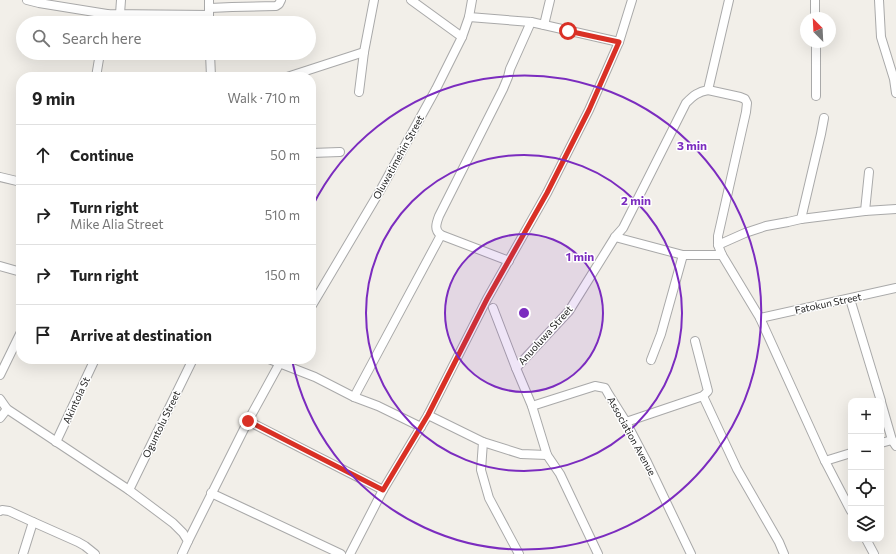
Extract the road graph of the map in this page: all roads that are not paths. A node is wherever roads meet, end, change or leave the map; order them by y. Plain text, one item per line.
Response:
1 (27, 0) edge
2 (121, 0) edge
3 (281, 0) edge
4 (374, 0) edge
5 (411, 0) edge
6 (472, 0) edge
7 (550, 0) edge
8 (632, 0) edge
9 (729, 0) edge
10 (815, 0) edge
11 (879, 0) edge
12 (209, 12) edge
13 (816, 12) edge
14 (107, 14) joint
15 (120, 14) junction
16 (469, 17) junction
17 (530, 22) junction
18 (544, 25) junction
19 (462, 37) junction
20 (619, 42) junction
21 (816, 48) edge
22 (364, 52) junction
23 (99, 60) edge
24 (210, 60) edge
25 (97, 72) edge
26 (211, 72) edge
27 (302, 72) edge
28 (708, 90) junction
29 (359, 92) dead end
30 (896, 92) edge
31 (816, 96) dead end
32 (824, 118) dead end
33 (340, 152) dead end
34 (316, 153) edge
35 (869, 172) dead end
36 (0, 177) edge
37 (16, 181) edge
38 (896, 209) edge
39 (865, 211) junction
40 (801, 218) junction
41 (441, 235) junction
42 (615, 237) junction
43 (718, 245) junction
44 (683, 255) junction
45 (722, 255) junction
46 (509, 261) junction
47 (0, 266) edge
48 (16, 271) edge
49 (896, 288) edge
50 (850, 299) junction
51 (316, 300) edge
52 (493, 308) dead end
53 (760, 318) junction
54 (695, 340) dead end
55 (16, 342) edge
56 (651, 360) dead end
57 (93, 364) edge
58 (191, 364) edge
59 (279, 364) edge
60 (287, 364) edge
61 (516, 368) junction
62 (0, 375) edge
63 (703, 396) junction
64 (354, 397) junction
65 (880, 398) edge
66 (0, 399) edge
67 (532, 406) junction
68 (7, 409) junction
69 (884, 411) edge
70 (428, 415) junction
71 (0, 418) edge
72 (248, 421) junction
73 (626, 422) junction
74 (421, 428) junction
75 (56, 442) junction
76 (483, 442) junction
77 (894, 443) edge
78 (884, 444) edge
79 (848, 454) edge
80 (547, 455) junction
81 (825, 461) junction
82 (129, 490) junction
83 (383, 490) junction
84 (211, 493) junction
85 (848, 506) edge
86 (0, 511) edge
87 (33, 522) junction
88 (188, 541) junction
89 (868, 542) edge
90 (23, 554) edge
91 (95, 554) edge
92 (182, 554) edge
93 (341, 554) edge
94 (350, 554) edge
95 (519, 554) edge
96 (598, 554) edge
97 (691, 554) edge
98 (784, 554) edge
99 (874, 554) edge

1 - 14 street
2 - 15 street
3 - 12 street
4 - 22 street
5 - 19 street
6 - 16 street, Oluwatimehin Street
7 - 18 street
8 - 20 street
9 - 28 street
10 - 13 street
11 - 30 street
12 - 15 street
14 - 15 street
16 - 17 street
16 - 19 street, Oluwatimehin Street
17 - 18 street
17 - 41 street
18 - 20 street
19 - 51 street, Oluwatimehin Street
20 - 46 street
21 - 31 street
22 - 27 street
22 - 29 street
23 - 25 street
24 - 26 street
28 - 42 street, Anuoluwa Street
28 - 43 street
32 - 40 street
33 - 34 street
35 - 39 street
36 - 37 street
38 - 39 street
39 - 40 street
40 - 43 street
41 - 46 street
41 - 64 street
42 - 44 street
42 - 61 street, Anuoluwa Street
43 - 45 street
44 - 45 street
44 - 56 street
45 - 53 street
46 - 70 street
47 - 48 street
49 - 50 street, Fatokun Street
50 - 53 street, Fatokun Street
50 - 65 street
52 - 61 street
53 - 81 street
54 - 63 street
55 - 62 street
57 - 75 street, Akintola St
58 - 82 street, Oguntolu Street
59 - 72 street
60 - 64 street
61 - 67 street, Anuoluwa Street
63 - 73 street
63 - 98 street
64 - 74 street
66 - 68 street
67 - 73 street, Association Avenue
67 - 80 street, Anuoluwa Street
68 - 71 street
68 - 75 street
69 - 77 street
70 - 74 street
70 - 76 street
72 - 83 street
72 - 84 street
73 - 97 street, Association Avenue
74 - 83 street
75 - 82 street
76 - 80 street
76 - 95 street
77 - 78 street
79 - 81 street
80 - 96 street, Anuoluwa Street
81 - 85 street
82 - 88 street
83 - 94 street
84 - 88 street
84 - 93 street
86 - 87 street
87 - 90 street
87 - 91 street
88 - 92 street
89 - 99 street

